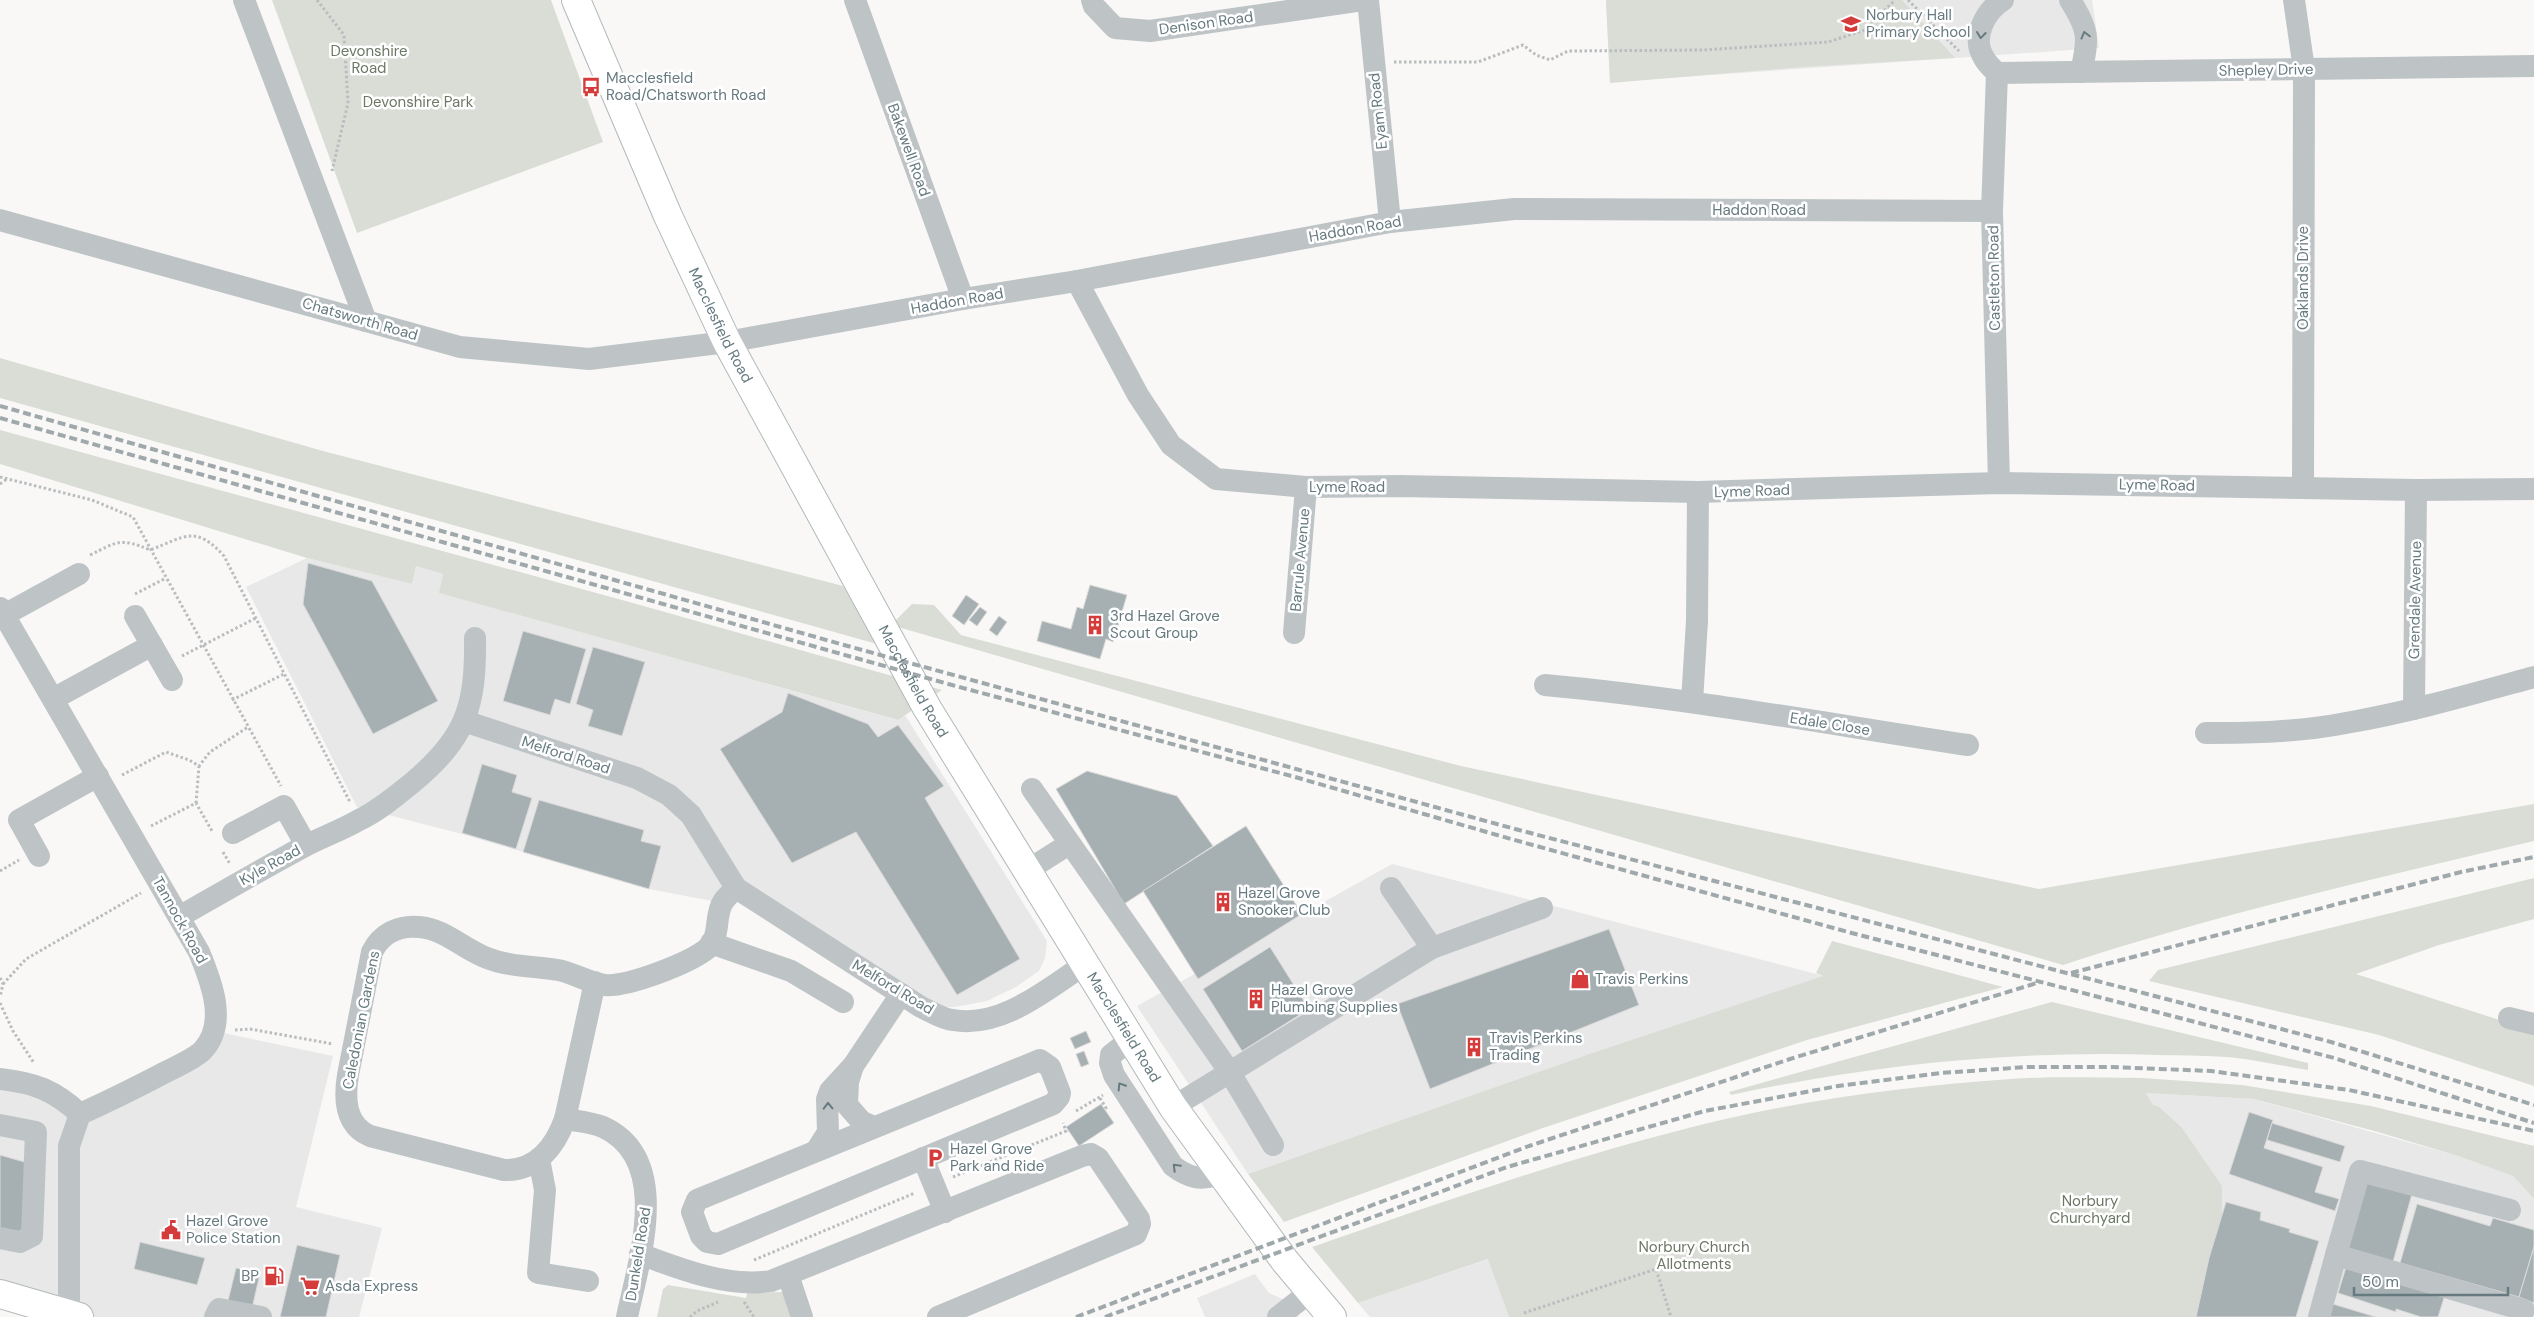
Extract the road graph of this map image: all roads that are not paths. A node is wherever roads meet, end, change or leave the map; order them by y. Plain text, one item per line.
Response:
1 (244, 0) edge
2 (576, 0) edge
3 (855, 0) edge
4 (1092, 0) edge
5 (1363, 0) edge
6 (1368, 0) edge
7 (2003, 0) edge
8 (2070, 0) edge
9 (2294, 0) edge
10 (2534, 66) edge
11 (2304, 69) junction
12 (2081, 72) junction
13 (1997, 73) junction
14 (1992, 211) junction
15 (0, 220) edge
16 (1390, 222) junction
17 (1077, 281) junction
18 (962, 299) junction
19 (366, 320) junction
20 (728, 342) junction
21 (1999, 483) junction
22 (1306, 487) junction
23 (2303, 487) junction
24 (2416, 490) junction
25 (2534, 490) edge
26 (1698, 492) junction
27 (78, 574) road end
28 (2, 612) edge
29 (135, 616) dead end
30 (1294, 632) dead end
31 (475, 638) dead end
32 (152, 645) junction
33 (2534, 677) edge
34 (172, 680) dead end
35 (1545, 685) dead end
36 (53, 699) junction
37 (1692, 702) junction
38 (2414, 709) junction
39 (464, 721) junction
40 (2206, 733) dead end
41 (1968, 745) dead end
42 (100, 781) junction
43 (1032, 789) dead end
44 (223, 839) road end
45 (1070, 844) junction
46 (306, 845) junction
47 (39, 856) dead end
48 (1028, 870) junction
49 (724, 878) junction
50 (1391, 888) dead end
51 (1542, 908) dead end
52 (179, 916) junction
53 (711, 943) junction
54 (1432, 948) junction
55 (1084, 964) junction
56 (595, 982) junction
57 (901, 994) junction
58 (843, 1002) dead end
59 (2509, 1018) dead end
60 (2534, 1024) edge
61 (1130, 1040) junction
62 (853, 1066) junction
63 (1229, 1071) junction
64 (0, 1079) edge
65 (1173, 1108) junction
66 (80, 1114) junction
67 (565, 1119) junction
68 (0, 1126) edge
69 (874, 1127) junction
70 (1273, 1145) dead end
71 (816, 1151) junction
72 (923, 1158) junction
73 (539, 1159) junction
74 (35, 1160) junction
75 (68, 1163) junction
76 (1220, 1174) junction
77 (2510, 1210) dead end
78 (945, 1212) junction
79 (0, 1238) edge
80 (640, 1254) junction
81 (2336, 1255) junction
82 (788, 1275) junction
83 (588, 1281) dead end
84 (1310, 1292) junction
85 (0, 1294) edge
86 (2524, 1310) dead end
87 (74, 1315) edge
88 (215, 1317) edge
89 (260, 1317) edge
90 (627, 1317) edge
91 (802, 1317) edge
92 (938, 1317) edge
93 (1278, 1317) edge
94 (1332, 1317) edge
95 (2319, 1317) edge

1 - 19 street
2 - 20 highway, Macclesfield Road
3 - 18 street, Bakewell Road
4 - 5 street, Denison Road
6 - 16 street, Eyam Road
7 -> 13 street
12 -> 8 street
9 - 11 street, Oaklands Drive
10 - 11 street, Shepley Drive
11 - 12 street, Shepley Drive
11 - 23 street, Oaklands Drive
12 - 13 street, Shepley Drive
13 - 14 street, Castleton Road
14 - 16 street, Haddon Road
14 - 21 street, Castleton Road
15 - 19 street, Chatsworth Road
16 - 17 street, Haddon Road
17 - 18 street, Haddon Road
17 - 22 street, Lyme Road
18 - 20 street, Haddon Road
19 - 20 street, Chatsworth Road
20 - 48 highway, Macclesfield Road
21 - 23 street, Lyme Road
21 - 26 street, Lyme Road
22 - 26 street, Lyme Road
22 - 30 street, Barrule Avenue
23 - 24 street, Lyme Road
24 - 25 street, Lyme Road
24 - 38 street, Grendale Avenue
26 - 37 street
27 - 28 street
28 - 36 street, Tannock Road
29 - 32 street
31 - 39 street
32 - 34 street
32 - 36 street
33 - 38 street
35 - 37 street, Edale Close
36 - 42 street, Tannock Road
37 - 41 street, Edale Close
38 - 40 street
39 - 46 street, Kyle Road
39 - 49 street, Melford Road
42 - 47 street
42 - 52 street, Tannock Road
43 - 45 street
44 - 46 street
45 - 48 street
45 - 63 street
46 - 52 street, Kyle Road
48 - 55 highway, Macclesfield Road
49 - 53 street
49 - 57 street, Melford Road
50 - 54 street
51 - 54 street
52 - 66 street, Tannock Road
53 - 56 street, Caledonian Gardens
53 - 58 street
54 - 63 street
55 - 57 street, Melford Road
55 - 61 highway, Macclesfield Road
56 - 67 street, Caledonian Gardens
56 - 73 street, Caledonian Gardens
57 - 62 street
59 - 60 street
61 - 65 highway, Macclesfield Road
76 -> 61 street
62 - 69 street
71 -> 62 street
63 - 65 street
63 - 70 street
64 - 66 street
65 - 76 highway, Macclesfield Road
66 - 75 street
67 - 73 street, Caledonian Gardens
67 - 80 street, Dunkeld Road
68 - 74 street
69 - 71 street
69 - 72 street
71 - 72 street
72 - 78 street
73 - 83 street
74 - 75 street
74 - 79 street
75 - 87 street
76 - 84 highway, Macclesfield Road
77 - 81 street
78 - 82 street
78 - 92 street
80 - 82 street
80 - 90 street, Dunkeld Road
81 - 86 street
81 - 95 street
82 - 91 street
84 - 93 street
84 - 94 highway, Macclesfield Road
85 - 87 highway
88 - 89 street

